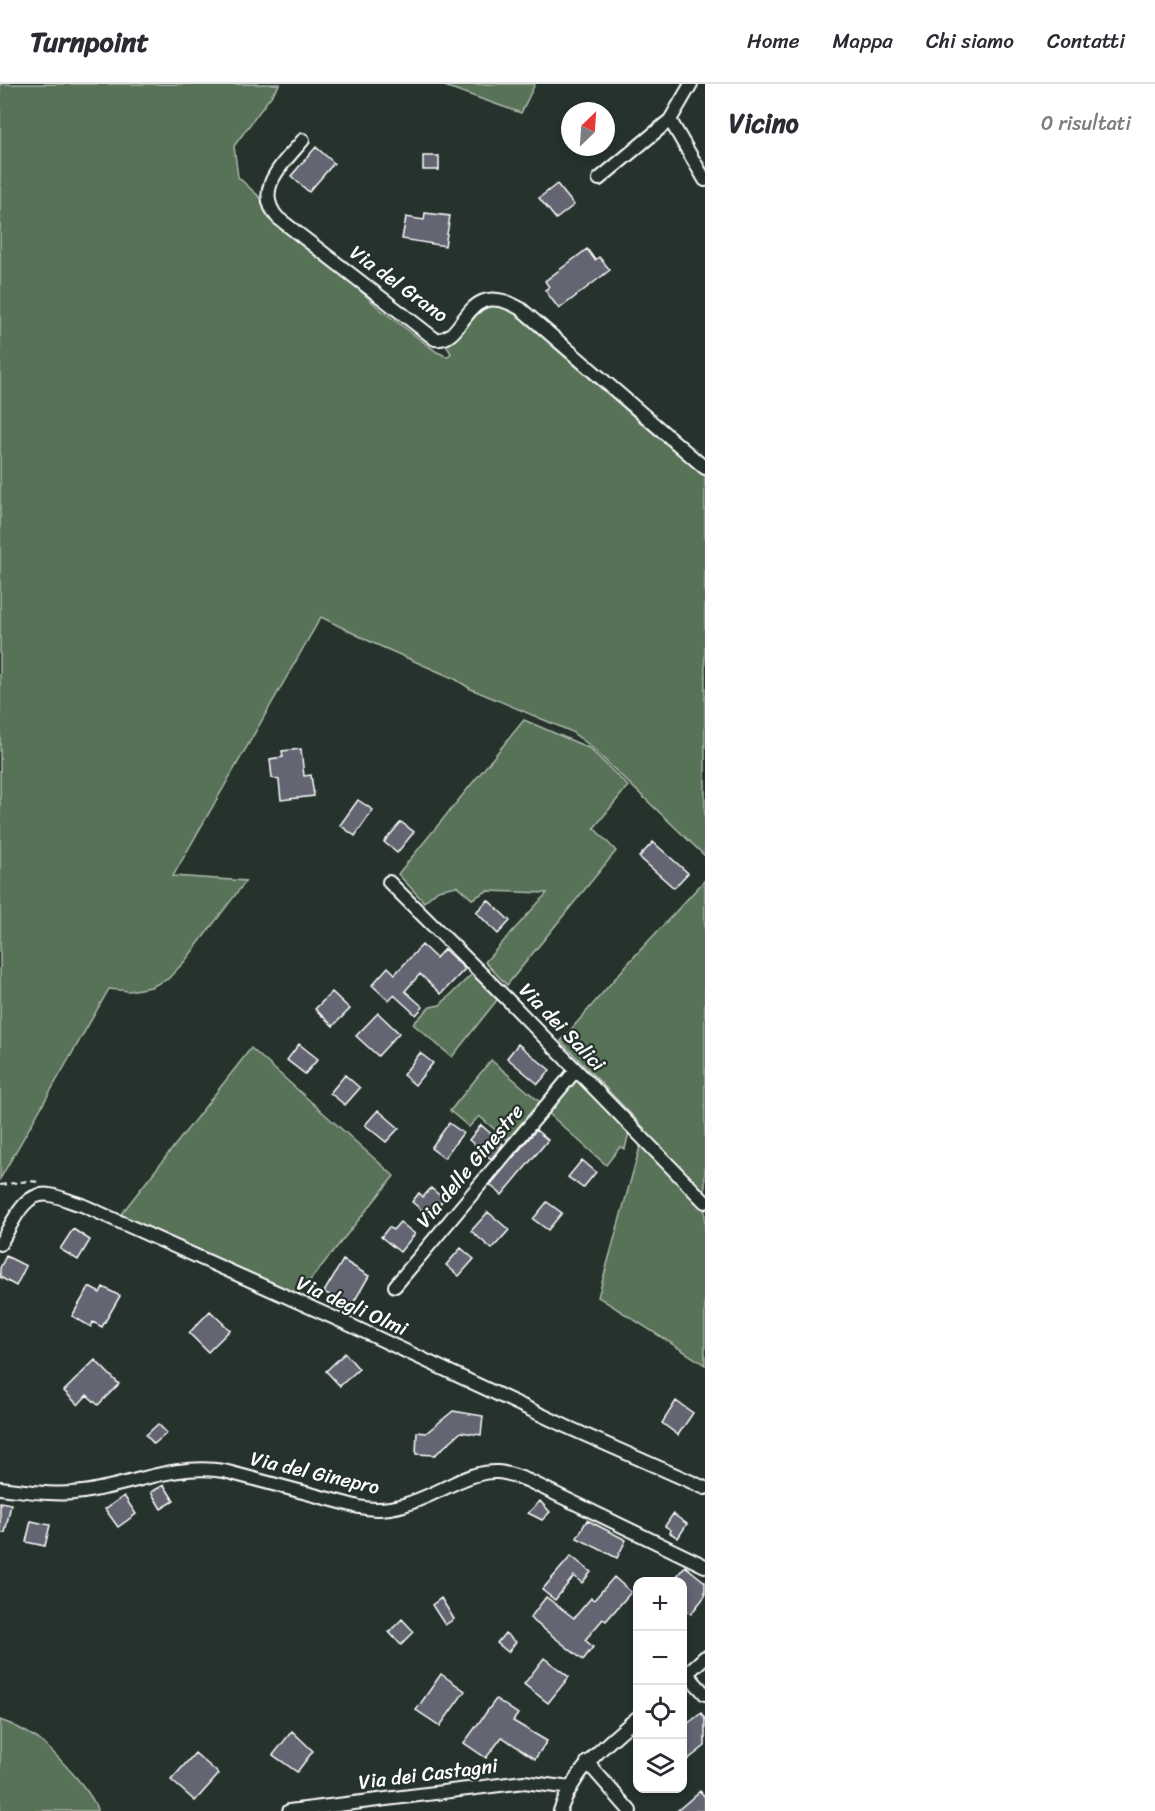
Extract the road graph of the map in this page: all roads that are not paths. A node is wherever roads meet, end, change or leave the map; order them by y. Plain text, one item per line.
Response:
1 (692, 84) edge
2 (670, 120) junction
3 (303, 140) dead end
4 (599, 179) dead end
5 (705, 180) edge
6 (705, 468) edge
7 (389, 882) dead end
8 (576, 1070) junction
9 (705, 1202) edge
10 (0, 1244) edge
11 (395, 1286) dead end
12 (0, 1488) edge
13 (705, 1488) edge
14 (705, 1566) edge
15 (705, 1657) edge
16 (687, 1674) edge
17 (687, 1678) edge
18 (705, 1694) edge
19 (633, 1721) edge
20 (587, 1762) junction
21 (571, 1788) junction
22 (289, 1811) edge
23 (560, 1811) edge
24 (630, 1811) edge

1 - 2 street
2 - 4 street
2 - 5 street
3 - 6 street, Via del Grano
7 - 8 street, Via dei Salici
8 - 9 street, Via dei Salici
8 - 11 street, Via delle Ginestre
10 - 13 street, Via degli Olmi
12 - 14 street, Via del Ginepro
15 - 16 street
17 - 18 street
19 - 20 street
20 - 21 street
20 - 24 street
21 - 22 street, Via dei Castagni
21 - 23 street

